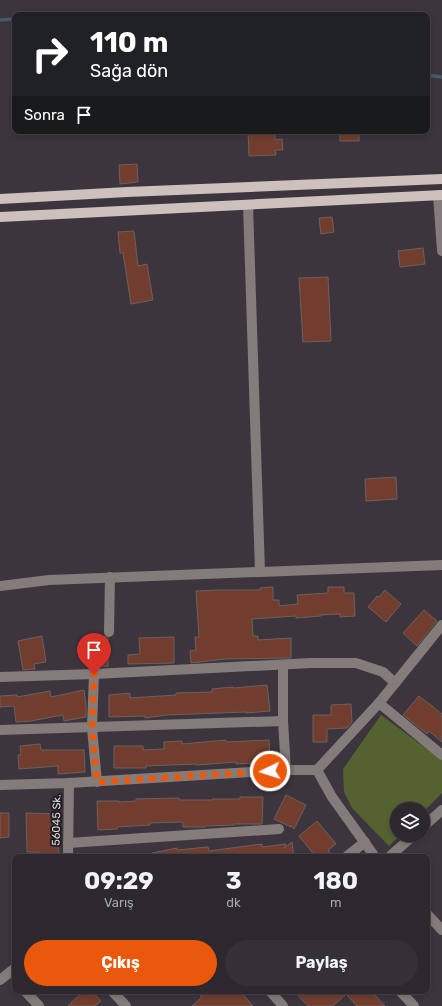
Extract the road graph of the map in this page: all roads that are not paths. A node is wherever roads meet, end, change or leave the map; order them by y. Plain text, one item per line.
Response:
1 (442, 179) edge
2 (440, 195) edge
3 (0, 199) edge
4 (248, 205) junction
5 (0, 217) edge
6 (442, 251) edge
7 (442, 565) edge
8 (260, 572) junction
9 (110, 577) junction
10 (0, 586) edge
11 (442, 625) edge
12 (109, 632) dead end
13 (283, 665) junction
14 (94, 674) junction
15 (0, 676) edge
16 (395, 683) junction
17 (379, 703) junction
18 (283, 720) junction
19 (92, 728) junction
20 (0, 730) edge
21 (442, 755) edge
22 (286, 770) junction
23 (316, 770) junction
24 (97, 782) junction
25 (69, 783) junction
26 (0, 784) edge
27 (442, 810) edge
28 (430, 821) edge
29 (279, 829) dead end
30 (365, 842) junction
31 (406, 842) edge
32 (68, 843) junction
33 (68, 854) edge
34 (350, 854) edge
35 (373, 854) edge
36 (393, 854) edge
37 (430, 917) edge
38 (442, 930) edge
39 (12, 974) edge
40 (0, 980) edge
41 (28, 994) edge
42 (115, 994) edge
43 (272, 994) edge
44 (403, 994) edge
45 (39, 1006) edge
46 (126, 1006) edge
47 (282, 1006) edge
48 (414, 1006) edge

1 - 3 main road
2 - 4 main road
2 - 6 street
4 - 5 main road
4 - 8 street
7 - 8 street
8 - 9 street
9 - 10 street
9 - 12 street
11 - 16 street
13 - 14 street
13 - 16 street
13 - 18 street
14 - 15 street
14 - 19 street
16 - 17 street
17 - 21 street
17 - 23 street
18 - 19 street
18 - 22 street
19 - 20 street
19 - 24 street
22 - 23 street
22 - 24 street
23 - 30 street
24 - 25 street
25 - 26 street
25 - 32 street, 56045 Sk.
27 - 28 street
29 - 32 street
30 - 34 street
30 - 35 street
31 - 36 street
32 - 33 street, 56045 Sk.
37 - 38 street
39 - 40 street
41 - 45 street
42 - 46 street
43 - 47 street
44 - 48 street

